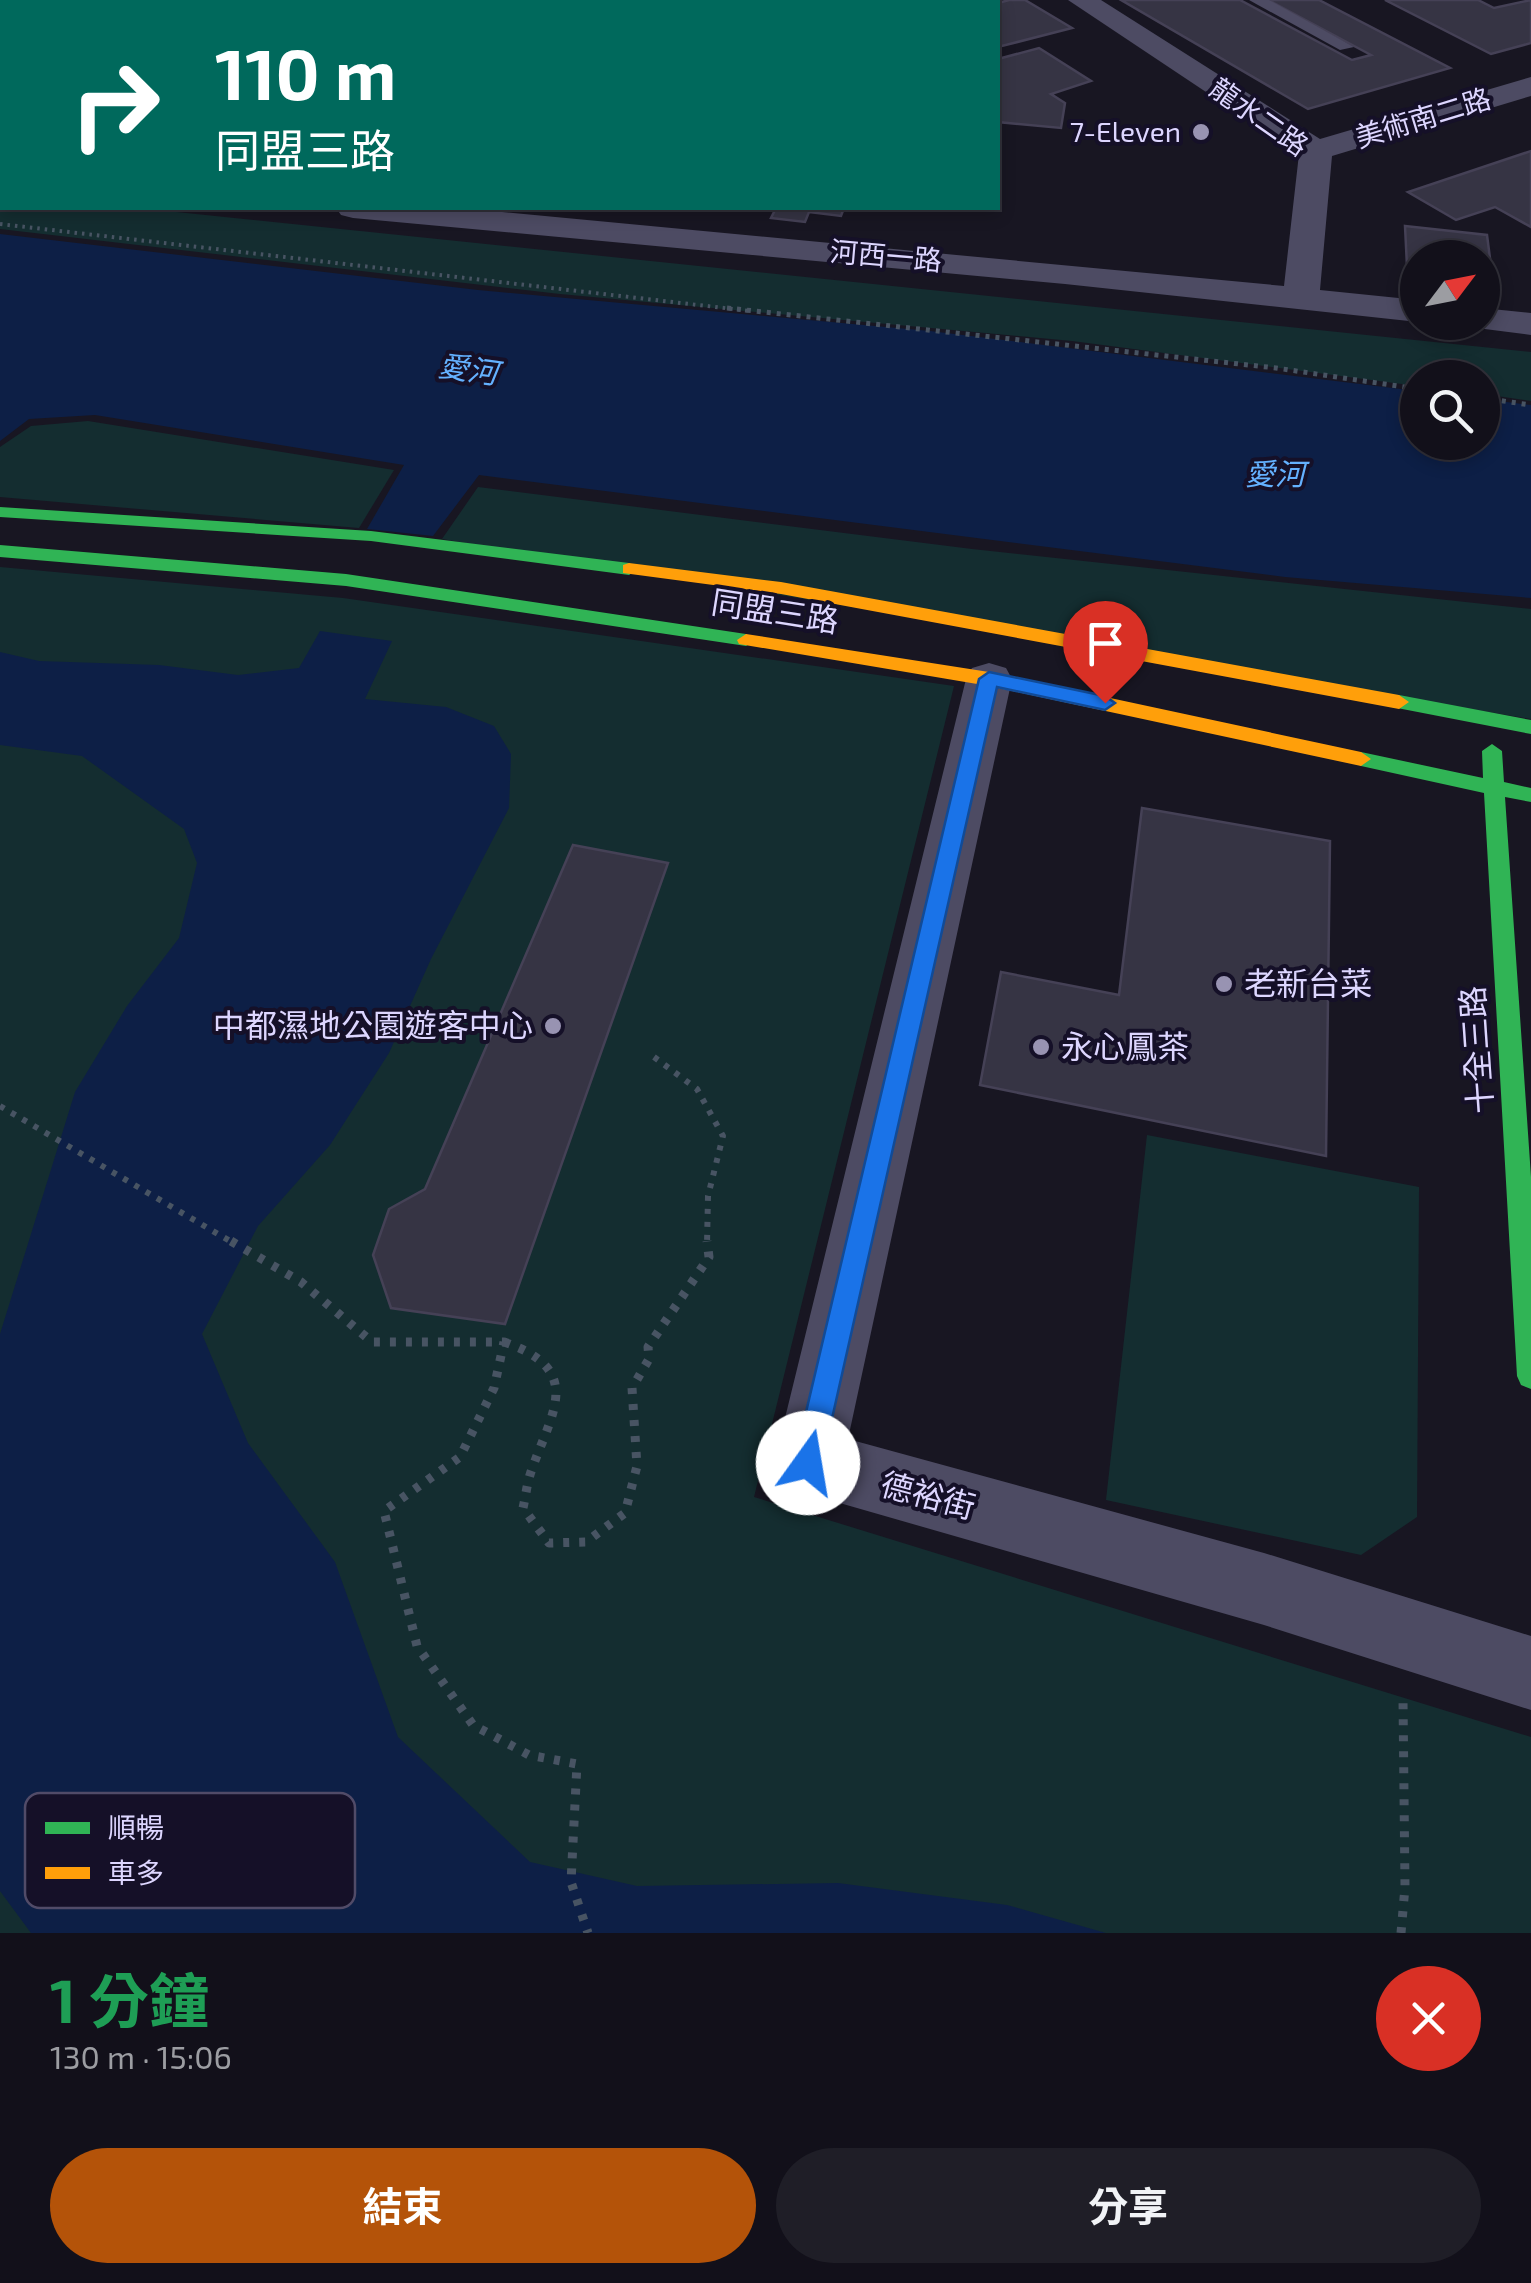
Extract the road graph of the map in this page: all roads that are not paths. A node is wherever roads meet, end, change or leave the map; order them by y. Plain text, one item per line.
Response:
1 (1082, 0) edge
2 (1257, 0) edge
3 (1346, 47) dead end
4 (1531, 86) edge
5 (1316, 150) junction
6 (408, 210) edge
7 (491, 213) edge
8 (1301, 298) junction
9 (1400, 309) edge
10 (1500, 320) edge
11 (1531, 324) edge
12 (0, 512) edge
13 (0, 551) edge
14 (989, 679) junction
15 (1493, 720) junction
16 (1531, 727) edge
17 (1492, 786) junction
18 (1531, 795) edge
19 (1531, 1376) edge
20 (1531, 1673) edge

1 - 5 street, 龍水二路
2 - 3 lane
4 - 5 street, 美術南二路
5 - 8 street, 龍水二路
6 - 7 street, 河西一路
7 - 8 street, 河西一路
8 - 9 street, 河西一路
10 - 11 street
12 - 15 street, 同盟三路
13 - 14 street, 同盟三路
14 - 17 street, 同盟三路
14 - 20 street, 德裕街
15 - 16 street, 同盟三路
15 - 17 street, 十全三路
17 - 18 street, 同盟三路
17 - 19 street, 十全三路

